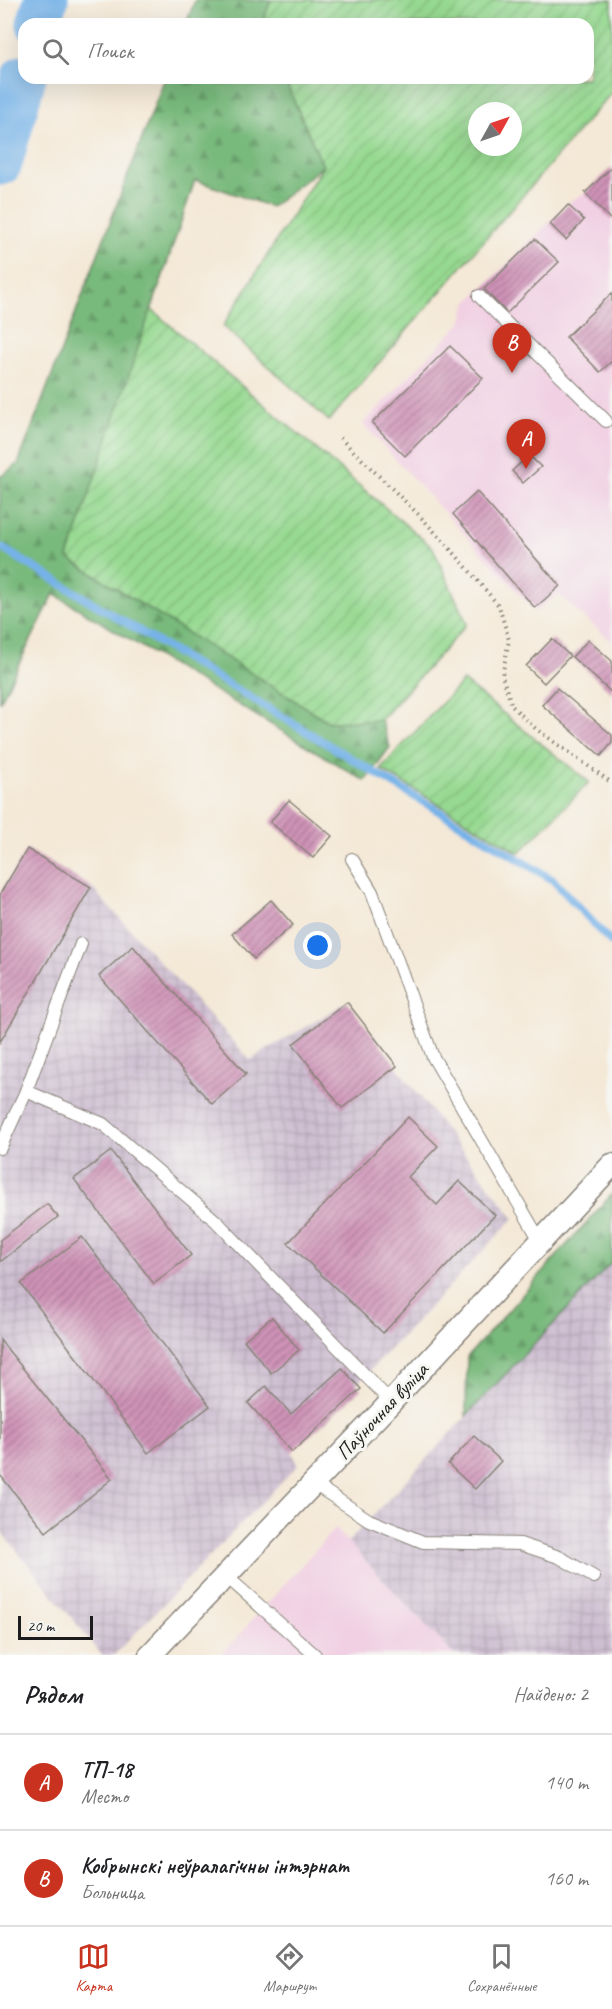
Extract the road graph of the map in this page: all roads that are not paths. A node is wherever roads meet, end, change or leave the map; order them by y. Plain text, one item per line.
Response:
1 (479, 296) dead end
2 (610, 422) edge
3 (352, 859) dead end
4 (81, 944) dead end
5 (26, 1091) junction
6 (0, 1148) edge
7 (612, 1166) edge
8 (540, 1242) junction
9 (391, 1402) junction
10 (314, 1484) junction
11 (226, 1576) junction
12 (594, 1577) dead end
13 (150, 1655) edge
14 (315, 1655) edge

1 - 2 lane
3 - 8 lane
4 - 5 lane
5 - 6 lane
5 - 9 lane
7 - 8 street, Паўночная вуліца
8 - 9 street, Паўночная вуліца
9 - 10 street, Паўночная вуліца
10 - 11 street, Паўночная вуліца
10 - 12 lane
11 - 13 street, Паўночная вуліца
11 - 14 lane

